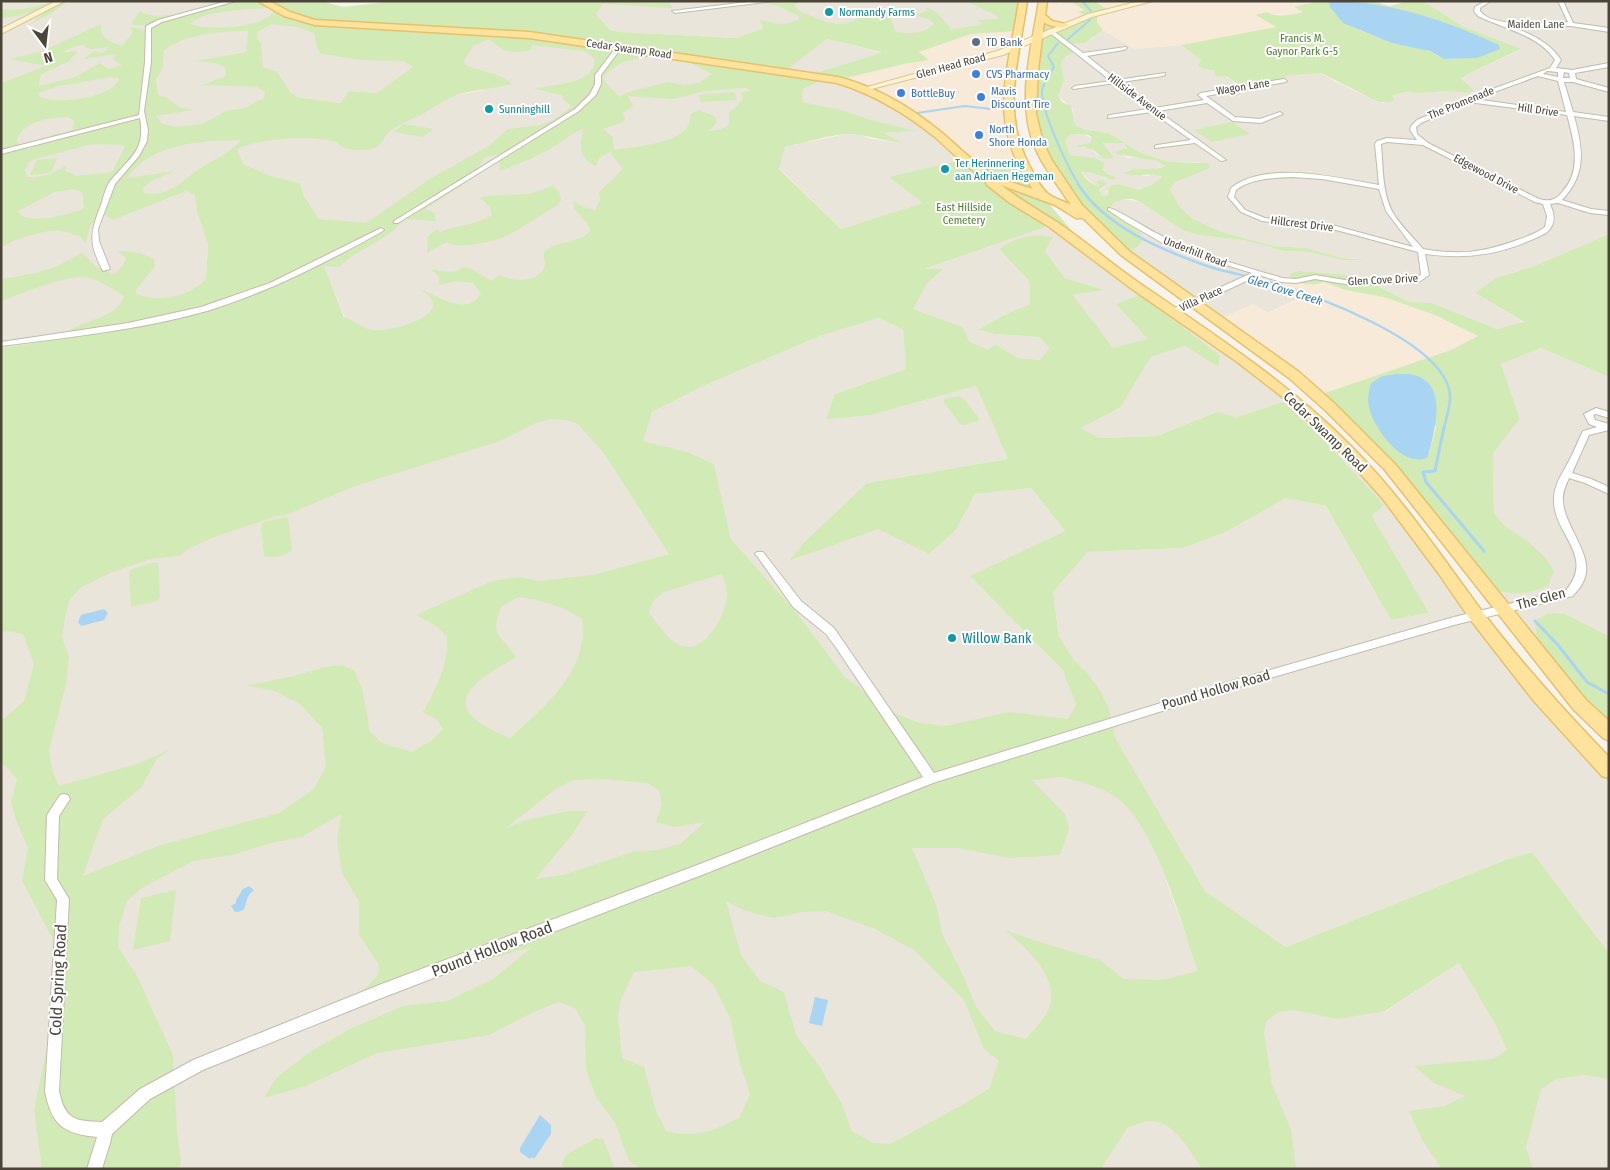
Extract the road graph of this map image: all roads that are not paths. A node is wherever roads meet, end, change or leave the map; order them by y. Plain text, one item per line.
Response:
1 (62, 1) edge
2 (234, 1) edge
3 (262, 1) edge
4 (772, 1) edge
5 (921, 1) edge
6 (933, 1) edge
7 (1023, 1) edge
8 (1043, 1) edge
9 (1150, 1) edge
10 (1489, 1) edge
11 (1560, 1) edge
12 (675, 10) dead end
13 (1041, 16) junction
14 (1066, 24) junction
15 (1501, 24) junction
16 (1571, 24) junction
17 (1609, 30) edge
18 (1, 32) edge
19 (1052, 32) junction
20 (1039, 38) junction
21 (620, 48) junction
22 (1014, 48) junction
23 (1124, 48) dead end
24 (1083, 55) junction
25 (1609, 64) edge
26 (1552, 68) junction
27 (1561, 70) junction
28 (1572, 72) junction
29 (1163, 74) dead end
30 (1537, 74) junction
31 (1561, 80) junction
32 (1573, 80) junction
33 (1284, 81) dead end
34 (1117, 82) junction
35 (1075, 88) dead end
36 (864, 89) junction
37 (1609, 90) edge
38 (1466, 100) junction
39 (1206, 101) junction
40 (1154, 110) junction
41 (1280, 114) dead end
42 (1570, 114) junction
43 (141, 116) junction
44 (1110, 117) dead end
45 (1609, 119) edge
46 (1196, 141) junction
47 (1426, 144) junction
48 (1157, 148) dead end
49 (1, 152) edge
50 (1224, 160) dead end
51 (973, 165) junction
52 (1027, 172) junction
53 (994, 178) junction
54 (1383, 188) junction
55 (1027, 191) junction
56 (1042, 196) junction
57 (1009, 197) junction
58 (1558, 201) junction
59 (1546, 203) junction
60 (1110, 209) dead end
61 (1609, 213) edge
62 (396, 222) dead end
63 (1098, 228) junction
64 (380, 230) dead end
65 (1421, 251) junction
66 (1105, 262) junction
67 (106, 269) dead end
68 (1252, 276) junction
69 (1194, 303) junction
70 (1173, 312) junction
71 (1, 344) edge
72 (1609, 414) edge
73 (1609, 427) edge
74 (1568, 475) junction
75 (1609, 491) edge
76 (760, 554) dead end
77 (1503, 608) junction
78 (1476, 616) junction
79 (1609, 733) edge
80 (1609, 770) edge
81 (931, 779) junction
82 (64, 799) dead end
83 (106, 1130) junction
84 (94, 1169) edge

1 - 18 main road
2 - 43 street
3 - 21 main road, Cedar Swamp Road
4 - 12 street
5 - 6 street
7 - 22 main road
8 - 13 main road
9 - 14 main road, Glen Head Road
10 - 15 street
11 - 16 street
13 - 14 main road
13 - 20 main road
14 - 19 main road, Glen Head Road
15 - 16 street, Maiden Lane
15 - 26 street
16 - 17 street, Maiden Lane
19 - 20 main road, Glen Head Road
19 - 24 street, Hillside Avenue
20 - 22 main road, Glen Head Road
20 - 63 main road
21 - 36 main road, Cedar Swamp Road
21 - 62 street
22 - 36 main road, Glen Head Road
22 - 52 main road
23 - 24 street
24 - 34 street, Hillside Avenue
25 - 28 street
26 - 27 street
26 - 30 street, The Promenade
27 - 28 street
27 - 31 street
28 - 32 street
29 - 34 street
30 - 31 street
30 - 38 street, The Promenade
31 - 32 street
31 - 42 street
32 - 37 street
33 - 39 street, Wagon Lane
34 - 35 street
34 - 40 street, Hillside Avenue
36 - 51 main road, Cedar Swamp Road
38 - 42 street, Hill Drive
38 - 47 street, The Promenade
39 - 40 street
39 - 41 street, Wagon Lane
40 - 44 street
40 - 46 street, Hillside Avenue
42 - 45 street, Hill Drive
42 - 58 street
43 - 49 street
43 - 67 street
46 - 48 street
46 - 50 street, Hillside Avenue
47 - 54 street
47 - 59 street, Edgewood Drive
51 - 53 main road, Cedar Swamp Road
51 - 57 main road, Cedar Swamp Road
52 - 53 main road
52 - 56 main road
53 - 55 main road, Cedar Swamp Road
54 - 65 street
54 - 65 street, Hillcrest Drive
55 - 56 main road, Cedar Swamp Road
55 - 57 main road
56 - 63 main road, Cedar Swamp Road
56 - 66 main road
57 - 66 main road, Cedar Swamp Road
58 - 59 street
58 - 61 street
59 - 65 street
60 - 68 street, Underhill Road
63 - 69 main road, Cedar Swamp Road
64 - 71 street
65 - 68 street, Glen Cove Drive
66 - 70 main road, Cedar Swamp Road
68 - 69 street, Villa Place
69 - 70 street, Villa Place
69 - 77 main road, Cedar Swamp Road
70 - 78 main road, Cedar Swamp Road
72 - 73 street, The Glen
73 - 74 street, The Glen
74 - 75 street
74 - 77 street, The Glen
76 - 81 street
77 - 78 street, Pound Hollow Road
77 - 79 main road, Cedar Swamp Road
78 - 80 main road, Cedar Swamp Road
78 - 81 street, Pound Hollow Road
81 - 83 street, Pound Hollow Road
82 - 83 street, Cold Spring Road
83 - 84 street

